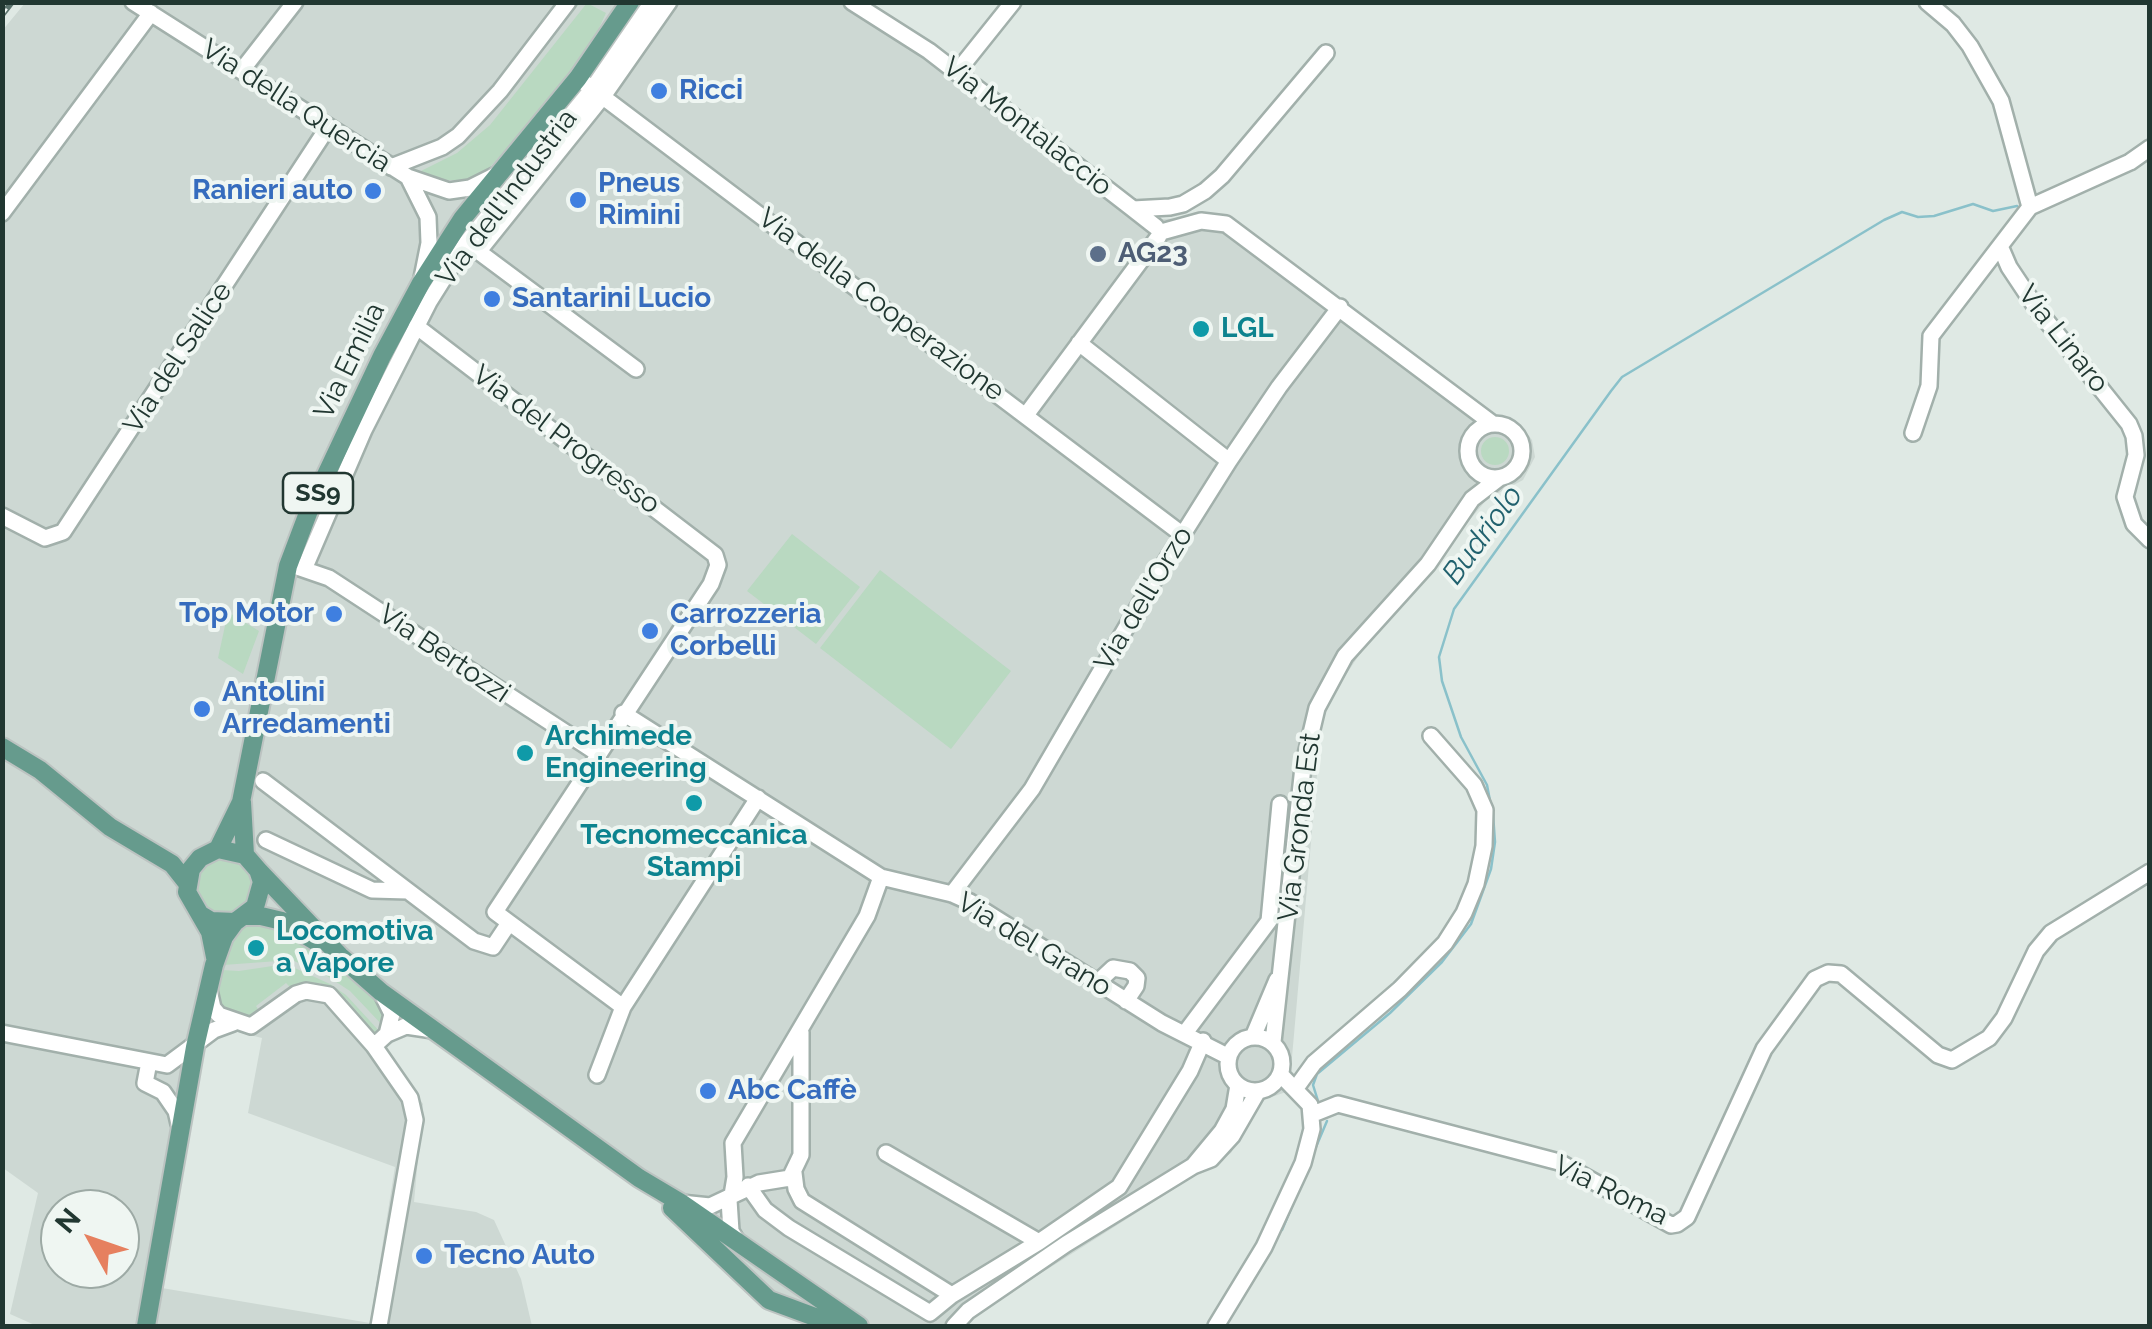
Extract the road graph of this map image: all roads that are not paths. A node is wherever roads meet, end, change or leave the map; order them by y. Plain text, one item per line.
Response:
1 (133, 2) edge
2 (296, 2) edge
3 (568, 2) edge
4 (630, 2) edge
5 (652, 2) edge
6 (669, 2) edge
7 (852, 2) edge
8 (1013, 2) edge
9 (1927, 2) edge
10 (151, 14) junction
11 (632, 43) junction
12 (1326, 52) dead end
13 (242, 70) junction
14 (957, 72) junction
15 (592, 87) junction
16 (328, 127) junction
17 (2150, 148) edge
18 (391, 168) junction
19 (500, 174) junction
20 (408, 178) junction
21 (2030, 207) junction
22 (1133, 209) junction
23 (2, 213) edge
24 (1160, 232) junction
25 (466, 242) junction
26 (2000, 246) junction
27 (421, 283) junction
28 (1340, 307) junction
29 (416, 326) junction
30 (1080, 343) junction
31 (636, 369) dead end
32 (1468, 403) junction
33 (1026, 414) junction
34 (1493, 424) junction
35 (357, 427) junction
36 (1913, 433) dead end
37 (1474, 434) junction
38 (1229, 462) junction
39 (1478, 472) junction
40 (1498, 478) junction
41 (1472, 500) junction
42 (2, 516) edge
43 (1183, 535) junction
44 (2150, 540) edge
45 (296, 566) junction
46 (623, 713) junction
47 (1432, 736) dead end
48 (2, 747) edge
49 (596, 754) junction
50 (263, 781) dead end
51 (758, 798) junction
52 (242, 802) junction
53 (1280, 804) dead end
54 (266, 840) dead end
55 (155, 853) junction
56 (209, 853) junction
57 (245, 855) junction
58 (258, 870) junction
59 (2150, 872) edge
60 (881, 877) junction
61 (187, 883) junction
62 (408, 891) junction
63 (952, 894) junction
64 (201, 915) junction
65 (240, 919) junction
66 (510, 923) junction
67 (340, 956) junction
68 (215, 960) junction
69 (1283, 967) junction
70 (1098, 982) junction
71 (209, 989) junction
72 (381, 992) junction
73 (1126, 1001) junction
74 (623, 1006) junction
75 (233, 1023) junction
76 (434, 1031) junction
77 (801, 1032) junction
78 (2, 1033) edge
79 (1184, 1033) junction
80 (387, 1034) junction
81 (1252, 1037) junction
82 (1205, 1042) junction
83 (1273, 1042) junction
84 (374, 1046) junction
85 (195, 1047) junction
86 (1232, 1051) junction
87 (149, 1062) junction
88 (1281, 1074) junction
89 (597, 1075) dead end
90 (1238, 1085) junction
91 (1296, 1088) junction
92 (1258, 1091) junction
93 (1313, 1114) junction
94 (179, 1124) junction
95 (886, 1153) dead end
96 (733, 1160) junction
97 (1194, 1166) junction
98 (794, 1172) junction
99 (638, 1178) junction
100 (754, 1184) junction
101 (730, 1197) junction
102 (681, 1203) junction
103 (1038, 1242) junction
104 (738, 1243) junction
105 (866, 1243) junction
106 (1066, 1244) junction
107 (852, 1266) junction
108 (952, 1295) junction
109 (146, 1326) edge
110 (379, 1326) edge
111 (839, 1326) edge
112 (859, 1326) edge
113 (942, 1326) edge
114 (954, 1326) edge
115 (1216, 1326) edge

1 - 10 street, Via della Quercia
2 - 13 street
3 - 18 street
4 - 15 main road, Via Emilia / SS9
5 - 11 street, Via dell'Industria
6 - 11 street, Via dell'Industria
7 - 14 street, Via Montalaccio
8 - 14 street
9 - 21 street
10 - 13 street, Via della Quercia
10 - 23 street
11 - 15 street, Via dell'Industria
12 - 22 street, Via Montalaccio
13 - 16 street, Via della Quercia
14 - 22 street, Via Montalaccio
15 - 19 main road, Via Emilia / SS9
15 - 25 street, Via dell'Industria
15 - 33 street, Via della Cooperazione
16 - 18 street, Via della Quercia
16 - 42 street, Via del Salice
17 - 21 street
18 - 20 street, Via della Quercia
19 - 20 street, Via della Quercia
19 - 25 main road, Via Emilia / SS9
20 - 27 street, Via della Quercia
21 - 26 street
22 - 24 street
24 - 28 street, Via Gronda Est
24 - 30 street
25 - 27 main road, Via Emilia / SS9
25 - 29 street, Via dell'Industria
25 - 31 street
26 - 36 street
26 - 44 street, Via Linaro
27 - 35 main road, Via Emilia / SS9
28 - 32 street, Via Gronda Est
28 - 38 street, Via dell'Orzo
29 - 35 street, Via dell'Industria
29 - 46 street, Via del Progresso
30 - 33 street
30 - 38 street
32 - 34 street, Via Gronda Est
32 - 37 street, Via Gronda Est
33 - 43 street, Via della Cooperazione
34 - 37 street
34 - 40 street, Via Gronda Est
35 - 45 main road, Via Emilia / SS9
37 - 39 street, Via Gronda Est
38 - 43 street, Via dell'Orzo
39 - 40 street
39 - 41 street, Via Gronda Est
40 - 41 street, Via Gronda Est
41 - 69 street, Via Gronda Est
43 - 63 street, Via dell'Orzo
45 - 49 street, Via Bertozzi
45 - 52 main road, Via Emilia / SS9
46 - 49 street
46 - 51 street, Via del Grano
47 - 91 street
48 - 55 main road
49 - 66 street
50 - 62 street
51 - 60 street, Via del Grano
51 - 74 street
52 - 56 main road, Via Emilia / SS9
52 - 57 main road, Via Emilia / SS9
53 - 79 street
54 - 62 street
55 - 56 main road
55 - 61 main road
56 - 57 main road
56 - 61 main road, Via Emilia / SS9
57 - 58 main road
58 - 65 main road
58 - 67 main road
59 - 93 street, Via Roma
60 - 63 street, Via del Grano
60 - 77 street
61 - 64 main road
62 - 66 street
63 - 70 street, Via del Grano
64 - 65 main road
64 - 68 main road
65 - 67 main road
65 - 68 main road
66 - 74 street
67 - 72 main road
68 - 71 main road
69 - 81 street, Via Gronda Est
69 - 83 street, Via Gronda Est
70 - 73 street, Via del Grano
70 - 73 street
71 - 75 street
71 - 85 main road
72 - 76 main road
72 - 80 street
73 - 79 street, Via del Grano
74 - 89 street
75 - 84 street
75 - 85 street
76 - 80 street
76 - 99 main road
77 - 96 street
77 - 98 street
78 - 87 street
79 - 82 street, Via del Grano
80 - 84 street
81 - 83 street
81 - 86 street
82 - 86 street, Via del Grano
82 - 103 street
83 - 88 street, Via Gronda Est
84 - 110 street
85 - 87 street
85 - 94 main road
86 - 90 street
87 - 94 street
88 - 91 street
88 - 92 street
90 - 92 street
90 - 97 street
91 - 93 street
92 - 97 street
93 - 115 street
94 - 109 main road
95 - 103 street
96 - 100 street
96 - 101 street
97 - 106 street
98 - 100 street
98 - 105 street
99 - 102 main road
99 - 111 main road
100 - 101 street
100 - 107 street
101 - 102 street
101 - 104 street
102 - 104 main road
103 - 108 street
104 - 112 main road
105 - 107 street
105 - 108 street
106 - 113 street
106 - 114 street
107 - 108 street

